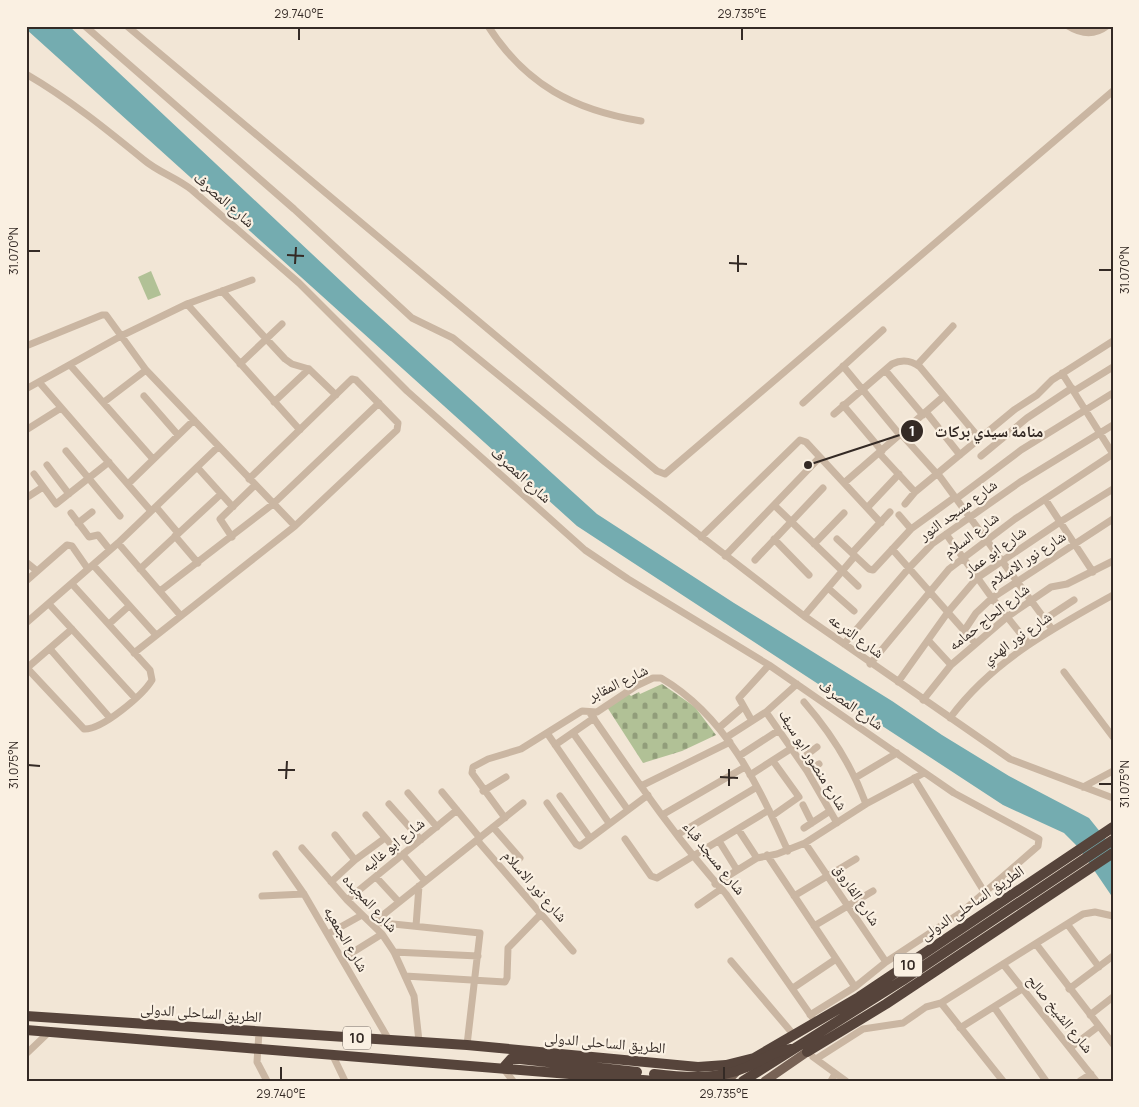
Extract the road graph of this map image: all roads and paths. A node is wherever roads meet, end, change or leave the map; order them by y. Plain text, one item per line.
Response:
1 (85, 26) edge
2 (127, 26) edge
3 (488, 26) edge
4 (1068, 26) edge
5 (1107, 26) edge
6 (26, 74) edge
7 (1113, 91) edge
8 (641, 122) dead end
9 (252, 280) dead end
10 (222, 291) junction
11 (187, 304) junction
12 (282, 324) dead end
13 (953, 326) dead end
14 (883, 330) dead end
15 (121, 336) junction
16 (266, 339) junction
17 (1113, 341) edge
18 (26, 346) edge
19 (240, 364) junction
20 (70, 365) junction
21 (917, 365) junction
22 (843, 366) junction
23 (1113, 367) edge
24 (309, 369) junction
25 (146, 370) junction
26 (886, 370) junction
27 (1062, 373) junction
28 (39, 382) junction
29 (26, 389) edge
30 (862, 389) junction
31 (1073, 390) junction
32 (1113, 393) edge
33 (336, 395) junction
34 (144, 396) dead end
35 (944, 396) junction
36 (104, 402) junction
37 (274, 402) junction
38 (379, 403) junction
39 (803, 403) dead end
40 (843, 405) junction
41 (61, 408) junction
42 (1085, 410) junction
43 (834, 414) dead end
44 (924, 414) junction
45 (194, 420) junction
46 (1113, 425) edge
47 (26, 430) edge
48 (300, 430) junction
49 (1100, 433) junction
50 (178, 435) junction
51 (900, 435) junction
52 (980, 438) junction
53 (218, 446) junction
54 (66, 451) dead end
55 (881, 452) junction
56 (1113, 454) edge
57 (960, 455) junction
58 (982, 456) dead end
59 (820, 457) junction
60 (154, 459) junction
61 (108, 462) junction
62 (47, 465) dead end
63 (197, 467) junction
64 (34, 474) dead end
65 (899, 474) junction
66 (937, 474) junction
67 (88, 479) junction
68 (249, 479) junction
69 (844, 483) junction
70 (128, 484) junction
71 (255, 485) junction
72 (43, 487) junction
73 (823, 488) dead end
74 (1113, 489) edge
75 (916, 492) junction
76 (69, 494) junction
77 (221, 494) junction
78 (26, 498) edge
79 (956, 498) junction
80 (1045, 499) junction
81 (273, 504) junction
82 (905, 504) dead end
83 (774, 505) junction
84 (233, 507) junction
85 (867, 508) junction
86 (154, 509) junction
87 (92, 512) dead end
88 (890, 512) dead end
89 (71, 513) dead end
90 (844, 513) dead end
91 (899, 515) dead end
92 (120, 516) dead end
93 (970, 517) junction
94 (1113, 520) edge
95 (791, 522) junction
96 (1060, 522) junction
97 (78, 523) junction
98 (881, 523) junction
99 (295, 526) junction
100 (911, 529) junction
101 (946, 534) junction
102 (177, 535) junction
103 (232, 537) junction
104 (701, 537) junction
105 (837, 539) dead end
106 (774, 540) junction
107 (986, 540) junction
108 (118, 543) junction
109 (814, 544) junction
110 (1075, 544) junction
111 (892, 549) junction
112 (110, 550) junction
113 (853, 554) junction
114 (724, 556) junction
115 (962, 558) junction
116 (755, 560) dead end
117 (1002, 560) junction
118 (1113, 561) edge
119 (26, 562) edge
120 (198, 563) junction
121 (90, 567) junction
122 (909, 568) junction
123 (140, 569) junction
124 (37, 571) junction
125 (842, 571) junction
126 (1093, 572) junction
127 (809, 575) dead end
128 (977, 578) junction
129 (26, 580) edge
130 (1016, 581) junction
131 (72, 584) junction
132 (858, 586) dead end
133 (828, 588) junction
134 (929, 591) junction
135 (160, 592) junction
136 (1113, 595) edge
137 (992, 598) junction
138 (1074, 600) dead end
139 (1031, 601) junction
140 (49, 604) junction
141 (130, 606) junction
142 (854, 611) dead end
143 (948, 612) junction
144 (181, 616) junction
145 (804, 616) junction
146 (1007, 617) junction
147 (1045, 619) junction
148 (26, 623) edge
149 (109, 624) junction
150 (72, 629) junction
151 (1052, 629) junction
152 (964, 631) junction
153 (156, 635) junction
154 (928, 640) junction
155 (844, 644) junction
156 (975, 644) junction
157 (1028, 644) junction
158 (50, 648) junction
159 (134, 652) junction
160 (870, 664) junction
161 (951, 665) junction
162 (769, 666) junction
163 (27, 668) edge
164 (1064, 672) dead end
165 (898, 682) junction
166 (797, 684) junction
167 (136, 698) junction
168 (923, 700) junction
169 (804, 702) dead end
170 (743, 707) junction
171 (766, 712) junction
172 (592, 716) junction
173 (110, 718) junction
174 (950, 718) junction
175 (752, 720) junction
176 (720, 727) junction
177 (779, 730) junction
178 (547, 733) junction
179 (573, 733) junction
180 (1113, 737) edge
181 (729, 740) junction
182 (555, 745) junction
183 (817, 747) dead end
184 (792, 748) junction
185 (897, 753) junction
186 (739, 756) junction
187 (773, 760) junction
188 (800, 760) junction
189 (820, 764) dead end
190 (746, 767) junction
191 (807, 771) junction
192 (1113, 771) edge
193 (924, 773) junction
194 (750, 775) junction
195 (506, 777) dead end
196 (855, 778) junction
197 (914, 778) junction
198 (641, 786) junction
199 (757, 787) junction
200 (1083, 787) junction
201 (483, 791) junction
202 (442, 792) dead end
203 (408, 793) dead end
204 (648, 795) junction
205 (560, 796) dead end
206 (1113, 798) edge
207 (547, 802) dead end
208 (523, 803) dead end
209 (389, 804) dead end
210 (866, 804) junction
211 (803, 805) dead end
212 (457, 810) junction
213 (628, 810) junction
214 (830, 811) junction
215 (771, 813) junction
216 (366, 815) dead end
217 (662, 815) junction
218 (505, 818) junction
219 (812, 823) junction
220 (837, 823) junction
221 (609, 824) junction
222 (437, 827) junction
223 (493, 827) junction
224 (1113, 827) edge
225 (804, 828) dead end
226 (738, 829) junction
227 (335, 835) dead end
228 (677, 836) junction
229 (385, 838) junction
230 (590, 838) junction
231 (478, 839) junction
232 (625, 839) dead end
233 (421, 840) junction
234 (1113, 840) edge
235 (719, 841) junction
236 (805, 843) junction
237 (302, 848) dead end
238 (788, 851) junction
239 (276, 854) dead end
240 (1113, 854) edge
241 (767, 855) junction
242 (402, 856) junction
243 (693, 856) junction
244 (520, 858) dead end
245 (757, 858) junction
246 (856, 859) dead end
247 (355, 860) junction
248 (737, 870) junction
249 (828, 876) junction
250 (376, 877) junction
251 (331, 882) junction
252 (422, 884) junction
253 (718, 886) junction
254 (873, 891) dead end
255 (985, 893) junction
256 (304, 894) junction
257 (262, 896) dead end
258 (794, 896) junction
259 (347, 900) junction
260 (399, 902) junction
261 (698, 904) dead end
262 (848, 906) junction
263 (362, 914) junction
264 (541, 914) junction
265 (1113, 916) edge
266 (373, 923) junction
267 (1068, 925) junction
268 (416, 926) junction
269 (814, 926) junction
270 (328, 934) junction
271 (382, 934) junction
272 (1036, 944) junction
273 (573, 951) dead end
274 (394, 952) junction
275 (478, 956) junction
276 (1113, 956) edge
277 (342, 959) junction
278 (836, 959) junction
279 (731, 961) dead end
280 (886, 962) junction
281 (1003, 964) junction
282 (1098, 967) junction
283 (405, 976) junction
284 (475, 980) junction
285 (855, 987) junction
286 (793, 988) junction
287 (1022, 989) junction
288 (1070, 989) junction
289 (1113, 997) edge
290 (941, 1003) junction
291 (994, 1007) junction
292 (1090, 1015) junction
293 (26, 1016) edge
294 (813, 1018) junction
295 (1099, 1026) junction
296 (960, 1028) junction
297 (26, 1030) edge
298 (259, 1032) junction
299 (47, 1034) junction
300 (793, 1034) junction
301 (389, 1040) junction
302 (419, 1041) junction
303 (1113, 1044) edge
304 (467, 1045) junction
305 (1070, 1048) junction
306 (791, 1049) junction
307 (258, 1050) junction
308 (807, 1052) junction
309 (26, 1054) edge
310 (333, 1056) junction
311 (816, 1059) junction
312 (744, 1062) junction
313 (503, 1068) junction
314 (1091, 1074) junction
315 (575, 1077) edge
316 (833, 1077) edge
317 (654, 1078) edge
318 (622, 1079) edge
319 (267, 1081) edge
320 (345, 1081) edge
321 (513, 1081) edge
322 (727, 1081) edge
323 (743, 1081) edge
324 (766, 1081) edge
325 (846, 1081) edge
326 (1003, 1081) edge
327 (1046, 1081) edge
328 (1080, 1081) edge
329 (1096, 1081) edge

1 - 104 street, شارع الترعه
2 - 7 street
3 - 8 street
4 - 5 street
6 - 162 street, شارع المصرف
9 - 10 street
10 - 11 street
10 - 16 street
11 - 15 street
11 - 19 street
12 - 16 street
13 - 21 street
14 - 22 street
15 - 18 street
15 - 20 street
15 - 25 street
16 - 19 street
16 - 24 street
17 - 27 street
19 - 37 street
20 - 28 street
20 - 36 street
21 - 26 street
21 - 35 street
22 - 30 street
22 - 39 street
23 - 31 street
24 - 33 street
24 - 37 street
25 - 36 street
25 - 45 street
26 - 30 street
26 - 44 street
27 - 31 street
27 - 52 street
28 - 29 street
28 - 41 street
30 - 40 street
30 - 51 street
31 - 42 street
31 - 58 street
32 - 42 street
33 - 38 street
33 - 48 street
34 - 50 street
35 - 44 street
35 - 52 street
36 - 60 street
37 - 48 street
38 - 81 street
38 - 99 street
40 - 43 street
40 - 55 street
41 - 47 street
41 - 61 street
42 - 49 street
42 - 79 street
44 - 51 street
44 - 57 street
45 - 50 street
45 - 53 street
46 - 49 street, شارع مسجد النور
48 - 68 street
49 - 56 street
49 - 93 street, شارع مسجد النور
50 - 60 street
51 - 55 street
51 - 66 street
52 - 57 street
53 - 63 street
53 - 68 street
54 - 67 street
55 - 65 street
55 - 69 street
56 - 80 street, شارع السلام
57 - 66 street
59 - 69 street
59 - 83 street
59 - 104 street
60 - 70 street
61 - 67 street
61 - 70 street
62 - 76 street
63 - 77 street
63 - 86 street
64 - 72 street
65 - 75 street
65 - 85 street
66 - 75 street
66 - 79 street
67 - 76 street
67 - 92 street
68 - 71 street
69 - 85 street
70 - 86 street
71 - 81 street
71 - 84 street
72 - 76 street
72 - 78 street
73 - 95 street
74 - 96 street, شارع ابو عمار
75 - 82 street
77 - 84 street
77 - 102 street
79 - 93 street
79 - 100 street
80 - 96 street
80 - 107 street, شارع السلام
81 - 99 street
81 - 103 street
83 - 95 street
83 - 114 street
84 - 103 street
85 - 98 street
86 - 102 street
86 - 108 street
87 - 97 street
88 - 98 street
89 - 97 street
90 - 109 street
91 - 100 street
93 - 101 street, شارع مسجد النور
93 - 107 street
94 - 110 street, شارع نور الاسلام
95 - 106 street
95 - 109 street
96 - 110 street
96 - 117 street, شارع ابو عمار
97 - 112 street
98 - 113 street
99 - 144 street
100 - 111 street
101 - 115 street
101 - 122 street, شارع مسجد النور
102 - 120 street
102 - 123 street
103 - 120 street
104 - 114 street, شارع الترعه
105 - 113 street
106 - 116 street
106 - 127 street
107 - 115 street, شارع السلام
107 - 117 street
108 - 112 street
108 - 123 street
109 - 125 street
110 - 126 street
110 - 130 street, شارع نور الاسلام
111 - 113 street
111 - 122 street
112 - 121 street
113 - 125 street
114 - 145 street, شارع الترعه
115 - 128 street
115 - 134 street, شارع السلام
117 - 128 street, شارع ابو عمار
117 - 130 street
118 - 126 street, شارع الحاج حمامه
119 - 124 street
120 - 135 street
121 - 124 street
121 - 131 street
121 - 141 street
122 - 134 street
122 - 155 street, شارع مسجد النور
123 - 135 street
124 - 129 street
125 - 132 street
125 - 133 street
126 - 139 street, شارع الحاج حمامه
128 - 137 street
128 - 143 street, شارع ابو عمار
130 - 137 street, شارع نور الاسلام
130 - 139 street
131 - 140 street
131 - 149 street
133 - 142 street
133 - 145 street
134 - 143 street
134 - 160 street, شارع السلام
135 - 144 street
136 - 151 street, شارع نور الهدي
137 - 146 street
137 - 152 street, شارع نور الاسلام
138 - 147 street
139 - 146 street, شارع الحاج حمامه
139 - 147 street
140 - 148 street
140 - 150 street
141 - 149 street
141 - 153 street
143 - 152 street
143 - 154 street, شارع ابو عمار
144 - 153 street
145 - 155 street, شارع الترعه
146 - 156 street, شارع الحاج حمامه
146 - 157 street
147 - 151 street
149 - 159 street
150 - 158 street
150 - 167 street
151 - 157 street, شارع نور الهدي
152 - 156 street
153 - 159 street
154 - 161 street
154 - 165 street, شارع ابو عمار
155 - 160 street, شارع الترعه
156 - 161 street, شارع الحاج حمامه
157 - 174 street, شارع نور الهدي
158 - 163 street
158 - 173 street
159 - 167 street
160 - 165 street, شارع الترعه
161 - 168 street, شارع الحاج حمامه
162 - 166 street, شارع المصرف
162 - 170 street
163 - 173 street
164 - 180 street
165 - 168 street, شارع الترعه
166 - 171 street
166 - 185 street, شارع المصرف
167 - 173 street
168 - 174 street, شارع الترعه
169 - 196 street
170 - 175 street
170 - 176 street
171 - 175 street
171 - 177 street, شارع منصور ابو سيف
172 - 176 street, شارع المقابر
172 - 178 street, شارع المقابر
172 - 179 street
172 - 198 street, شارع مسجد قباء
174 - 200 street, شارع الترعه
175 - 181 street
176 - 181 street, شارع المقابر
177 - 184 street, شارع منصور ابو سيف
177 - 186 street
178 - 182 street
178 - 201 street, شارع المقابر
179 - 182 street
179 - 213 street
181 - 186 street, شارع المقابر
181 - 198 street
182 - 221 street
183 - 188 street
184 - 187 street
184 - 188 street, شارع منصور ابو سيف
185 - 193 street, شارع المصرف
185 - 196 street
186 - 190 street, شارع المقابر
187 - 194 street
187 - 215 street
188 - 191 street, شارع منصور ابو سيف
189 - 191 street
190 - 194 street, شارع المقابر
190 - 217 street
191 - 214 street, شارع منصور ابو سيف
192 - 200 street
193 - 197 street
193 - 255 street, شارع المصرف
194 - 199 street, شارع المقابر
195 - 201 street
196 - 210 street
197 - 210 street
197 - 255 street
198 - 204 street, شارع مسجد قباء
199 - 215 street, شارع المقابر
199 - 228 street
200 - 206 street, شارع الترعه
201 - 218 street
202 - 212 street, شارع نور الاسلام
203 - 222 street
204 - 213 street
204 - 217 street, شارع مسجد قباء
205 - 230 street
207 - 230 street
208 - 218 street
209 - 233 street
210 - 220 street
211 - 219 street
212 - 222 street, شارع ابو غاليه
212 - 231 street, شارع نور الاسلام
213 - 221 street
214 - 219 street
214 - 220 street, شارع منصور ابو سيف
215 - 226 street
215 - 238 street, شارع المقابر
216 - 229 street
217 - 228 street, شارع مسجد قباء
218 - 223 street
219 - 225 street
220 - 236 street
221 - 230 street
222 - 233 street, شارع ابو غاليه
223 - 231 street
223 - 244 street
224 - 294 highway, الطريق الساحلى الدولى / 10
226 - 235 street
226 - 245 street
227 - 247 street
228 - 243 street, شارع مسجد قباء
229 - 242 street
229 - 247 street
231 - 252 street
231 - 264 street, شارع نور الاسلام
232 - 243 street
233 - 242 street, شارع ابو غاليه
234 - 306 highway
235 - 243 street
235 - 248 street
236 - 238 street
236 - 249 street, شارع الفاروق
237 - 251 street, شارع المجيده
238 - 241 street
239 - 256 street, شارع الجمعيه
240 - 308 highway, 10
241 - 245 street
241 - 258 street
242 - 250 street, شارع ابو غاليه
242 - 252 street
243 - 253 street, شارع مسجد قباء
245 - 248 street
246 - 249 street
247 - 251 street
248 - 253 street
249 - 258 street
249 - 262 street, شارع الفاروق
250 - 259 street, شارع ابو غاليه
250 - 260 street
251 - 259 street, شارع المجيده
252 - 260 street
252 - 268 street
253 - 261 street
253 - 286 street, شارع مسجد قباء
254 - 262 street
255 - 280 street
256 - 257 street
256 - 270 street, شارع الجمعيه
258 - 269 street
259 - 263 street, شارع المجيده
260 - 266 street
262 - 269 street
262 - 280 street, شارع الفاروق
263 - 266 street, شارع المجيده
263 - 270 street
264 - 273 street, شارع نور الاسلام
264 - 284 street
265 - 267 street
266 - 268 street
266 - 271 street, شارع المجيده
267 - 272 street
267 - 282 street
268 - 275 street
269 - 278 street
270 - 277 street, شارع الجمعيه
271 - 274 street, شارع المجيده
271 - 277 street
272 - 281 street
272 - 288 street
274 - 275 street
274 - 283 street, شارع المجيده
275 - 284 street
276 - 282 street
277 - 301 street, شارع الجمعيه
278 - 285 street
278 - 286 street
279 - 300 street
280 - 285 street
281 - 287 street, شارع الشيخ صالح
281 - 290 street
282 - 288 street
283 - 284 street
283 - 302 street, شارع المجيده
284 - 304 street
285 - 294 street
286 - 294 street, شارع مسجد قباء
287 - 291 street
287 - 305 street, شارع الشيخ صالح
288 - 292 street
289 - 292 street
290 - 296 street
290 - 311 street
291 - 296 street
291 - 327 street
292 - 295 street
293 - 298 highway, الطريق الساحلى الدولى / 10
294 - 300 highway, الطريق الساحلى الدولى / 10
295 - 303 street
295 - 305 street
296 - 326 street
297 - 299 highway, 10
298 - 301 highway, الطريق الساحلى الدولى / 10
298 - 307 street
299 - 307 highway, 10
299 - 309 street
300 - 312 highway, الطريق الساحلى الدولى / 10
301 - 302 highway, الطريق الساحلى الدولى / 10
302 - 304 highway, الطريق الساحلى الدولى / 10
304 - 312 highway, الطريق الساحلى الدولى / 10
305 - 314 street, شارع الشيخ صالح
306 - 317 highway, bridge
306 - 323 highway
307 - 310 highway, 10
307 - 319 street
308 - 311 street
308 - 324 main road, 10
310 - 313 highway, 10
310 - 320 street
311 - 316 street
312 - 322 main road, 10
313 - 315 highway, 10
313 - 317 highway
313 - 321 street
314 - 328 street
314 - 329 street, شارع الشيخ صالح
315 - 318 highway, 10
316 - 325 street
317 - 318 highway, 10

